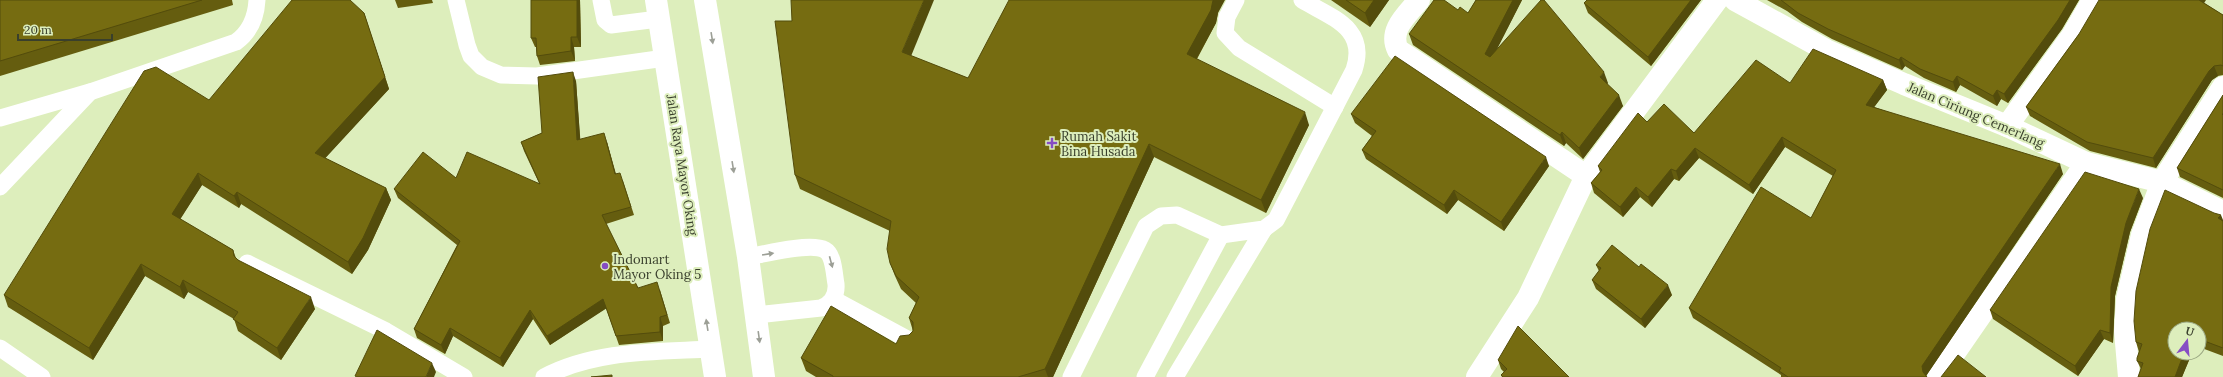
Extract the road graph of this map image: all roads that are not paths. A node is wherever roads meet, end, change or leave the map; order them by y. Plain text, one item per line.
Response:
1 (257, 0) edge
2 (456, 0) edge
3 (601, 0) edge
4 (705, 0) edge
5 (1236, 0) edge
6 (1302, 0) edge
7 (1419, 0) edge
8 (1717, 0) edge
9 (1735, 0) edge
10 (2093, 0) edge
11 (657, 9) edge
12 (665, 58) junction
13 (2223, 87) edge
14 (90, 92) junction
15 (1335, 107) junction
16 (0, 118) edge
17 (2007, 126) junction
18 (2086, 163) junction
19 (1586, 176) junction
20 (2162, 182) junction
21 (0, 187) edge
22 (2223, 212) edge
23 (1264, 228) junction
24 (1221, 235) junction
25 (748, 257) junction
26 (247, 263) edge
27 (833, 299) junction
28 (756, 315) junction
29 (909, 340) edge
30 (0, 348) edge
31 (711, 349) junction
32 (42, 377) edge
33 (464, 377) edge
34 (544, 377) edge
35 (715, 377) edge
36 (764, 377) edge
37 (1072, 377) edge
38 (1145, 377) edge
39 (1175, 377) edge
40 (1477, 377) edge
41 (1938, 377) edge
42 (2129, 377) edge

1 - 14 lane
2 - 12 lane
3 - 11 lane
4 -> 25 street
5 - 15 lane
6 - 15 lane
7 - 19 street
8 - 19 street
9 - 17 street, Jalan Ciriung Cemerlang
10 - 17 street
11 - 12 street, Jalan Raya Mayor Oking
31 -> 12 street, Jalan Raya Mayor Oking
13 - 20 street
14 - 16 lane
14 - 21 lane
15 - 23 lane
17 - 18 street, Jalan Ciriung Cemerlang
18 - 20 street, Jalan Ciriung Cemerlang
18 - 41 street
19 - 40 street
20 - 22 street, Jalan Ciriung Cemerlang
20 - 42 street
23 - 24 lane
23 - 39 lane
24 - 37 lane
24 - 38 lane
25 -> 27 lane
25 - 28 street
26 - 33 lane
27 - 28 lane
27 - 29 lane
28 -> 36 street
30 - 32 lane
31 - 34 lane
31 - 35 street, Jalan Raya Mayor Oking

